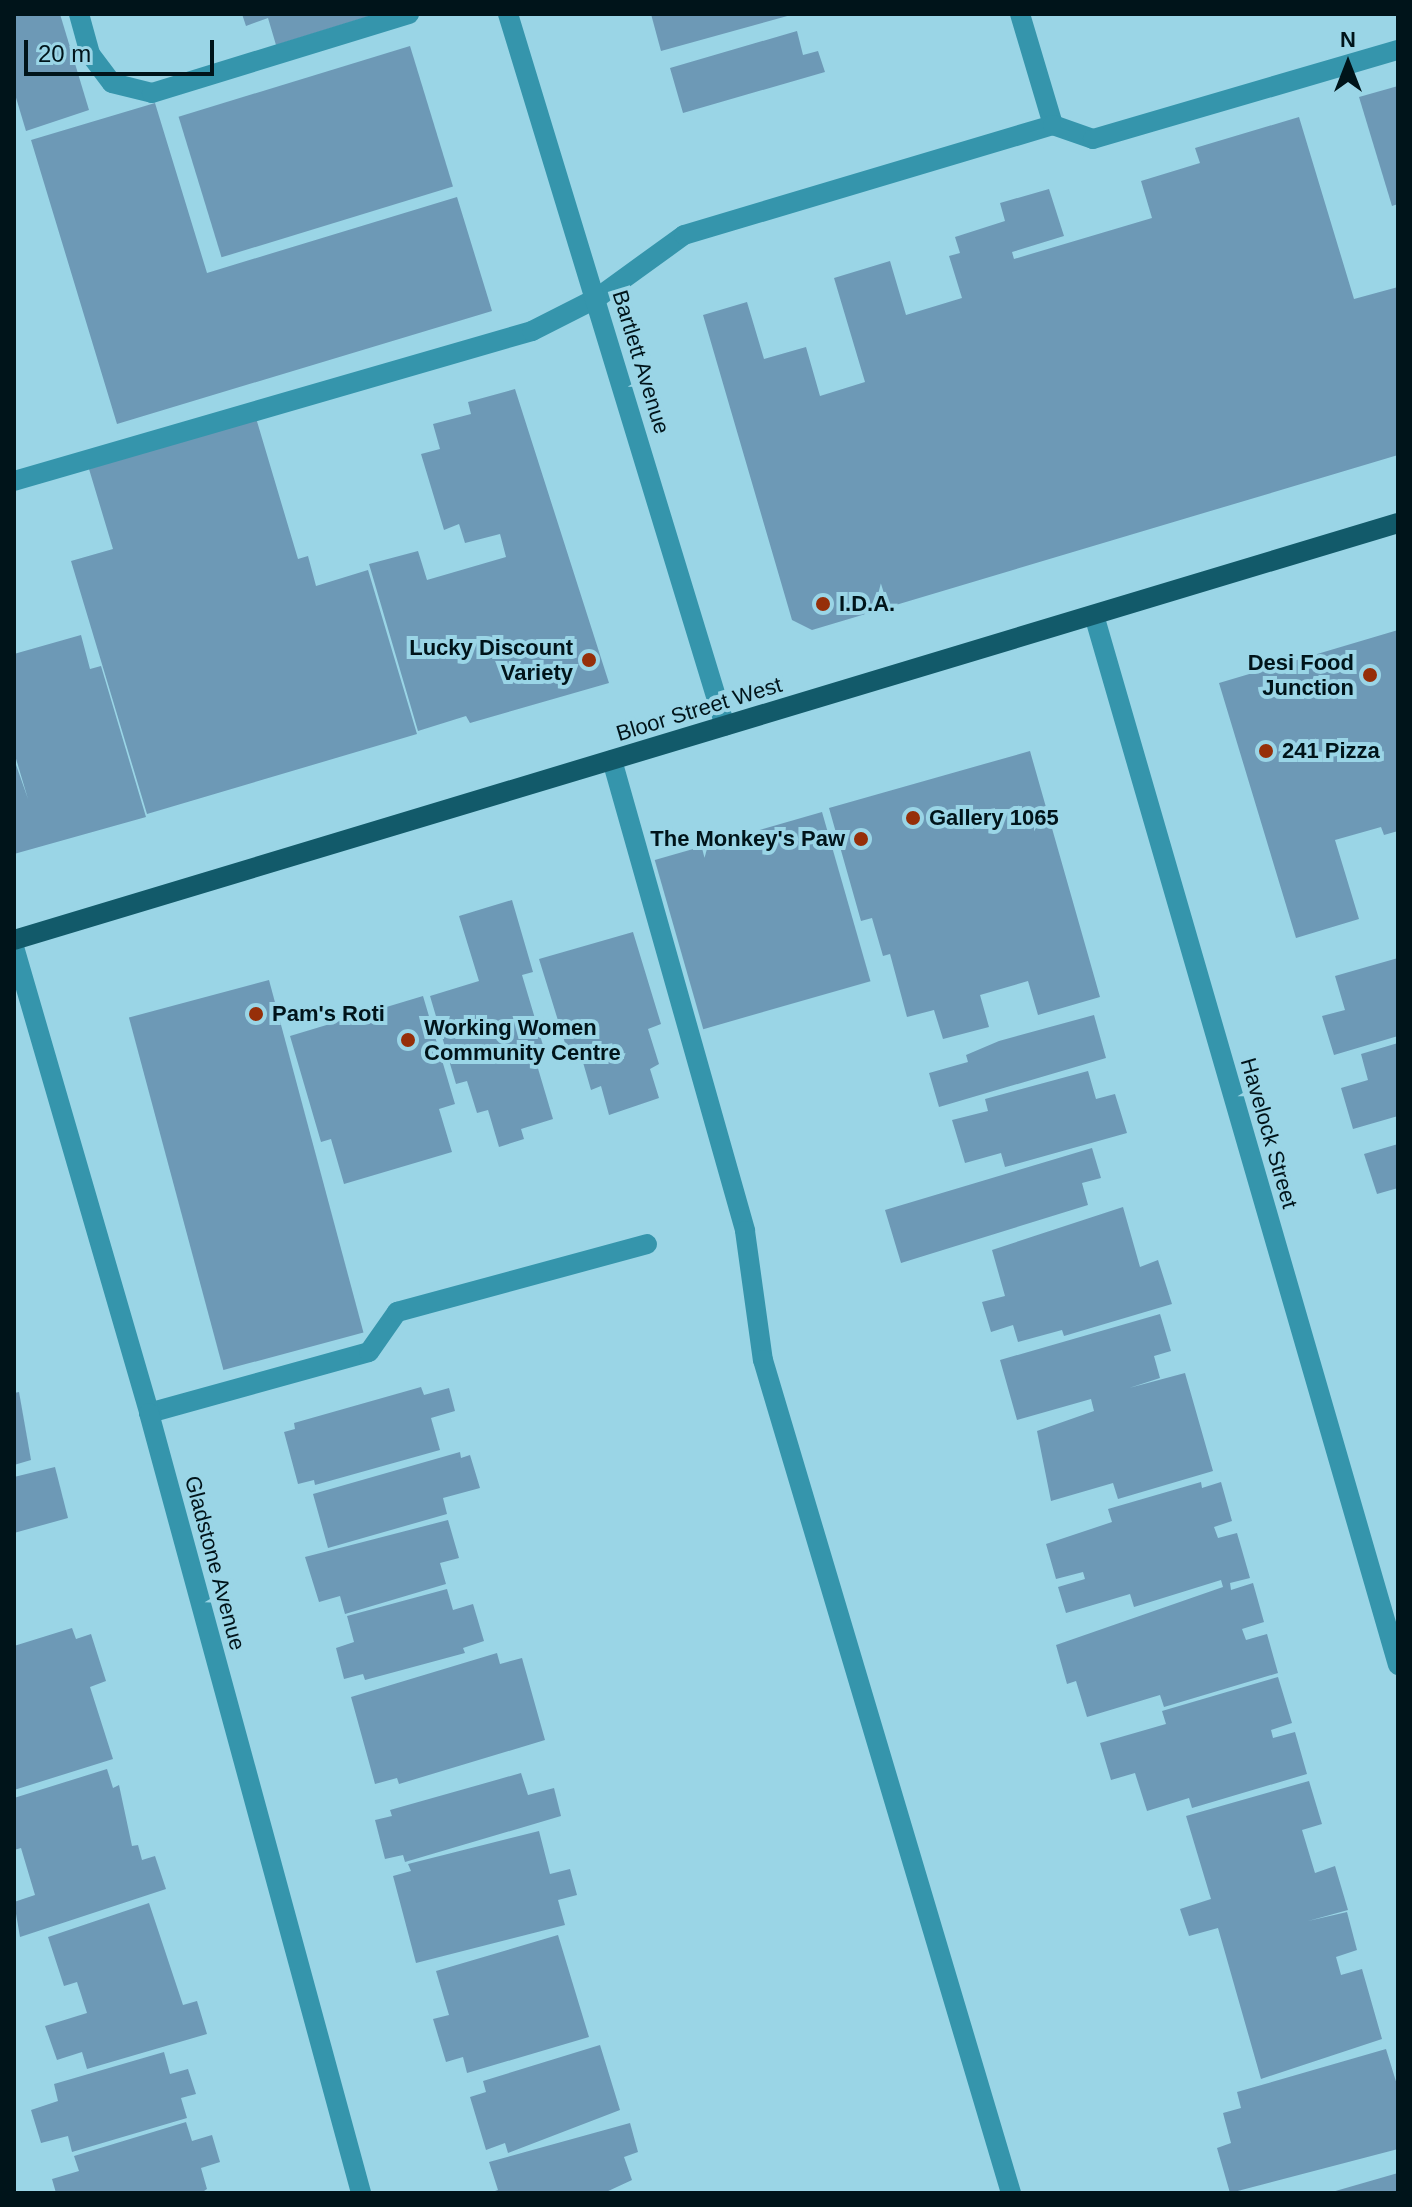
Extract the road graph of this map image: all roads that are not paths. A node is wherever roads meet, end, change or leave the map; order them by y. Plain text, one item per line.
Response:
1 (79, 14) edge
2 (409, 14) edge
3 (508, 14) edge
4 (1020, 14) edge
5 (1398, 50) edge
6 (1053, 125) junction
7 (597, 298) junction
8 (14, 481) edge
9 (1398, 523) edge
10 (1094, 615) junction
11 (725, 726) junction
12 (612, 760) junction
13 (14, 940) edge
14 (14, 947) edge
15 (647, 1244) dead end
16 (149, 1413) junction
17 (1398, 1665) edge
18 (361, 2193) edge
19 (1011, 2193) edge

1 - 2 street
3 - 7 street, Bartlett Avenue
4 - 6 street
5 - 6 street
6 - 7 street
7 - 8 street
7 - 11 street, Bartlett Avenue
9 - 10 main road, Bloor Street West
10 - 11 main road, Bloor Street West
10 - 17 street, Havelock Street
11 - 12 main road, Bloor Street West
12 - 13 main road, Bloor Street West
12 - 19 street
14 - 16 street, Gladstone Avenue
15 - 16 street
16 - 18 street, Gladstone Avenue

